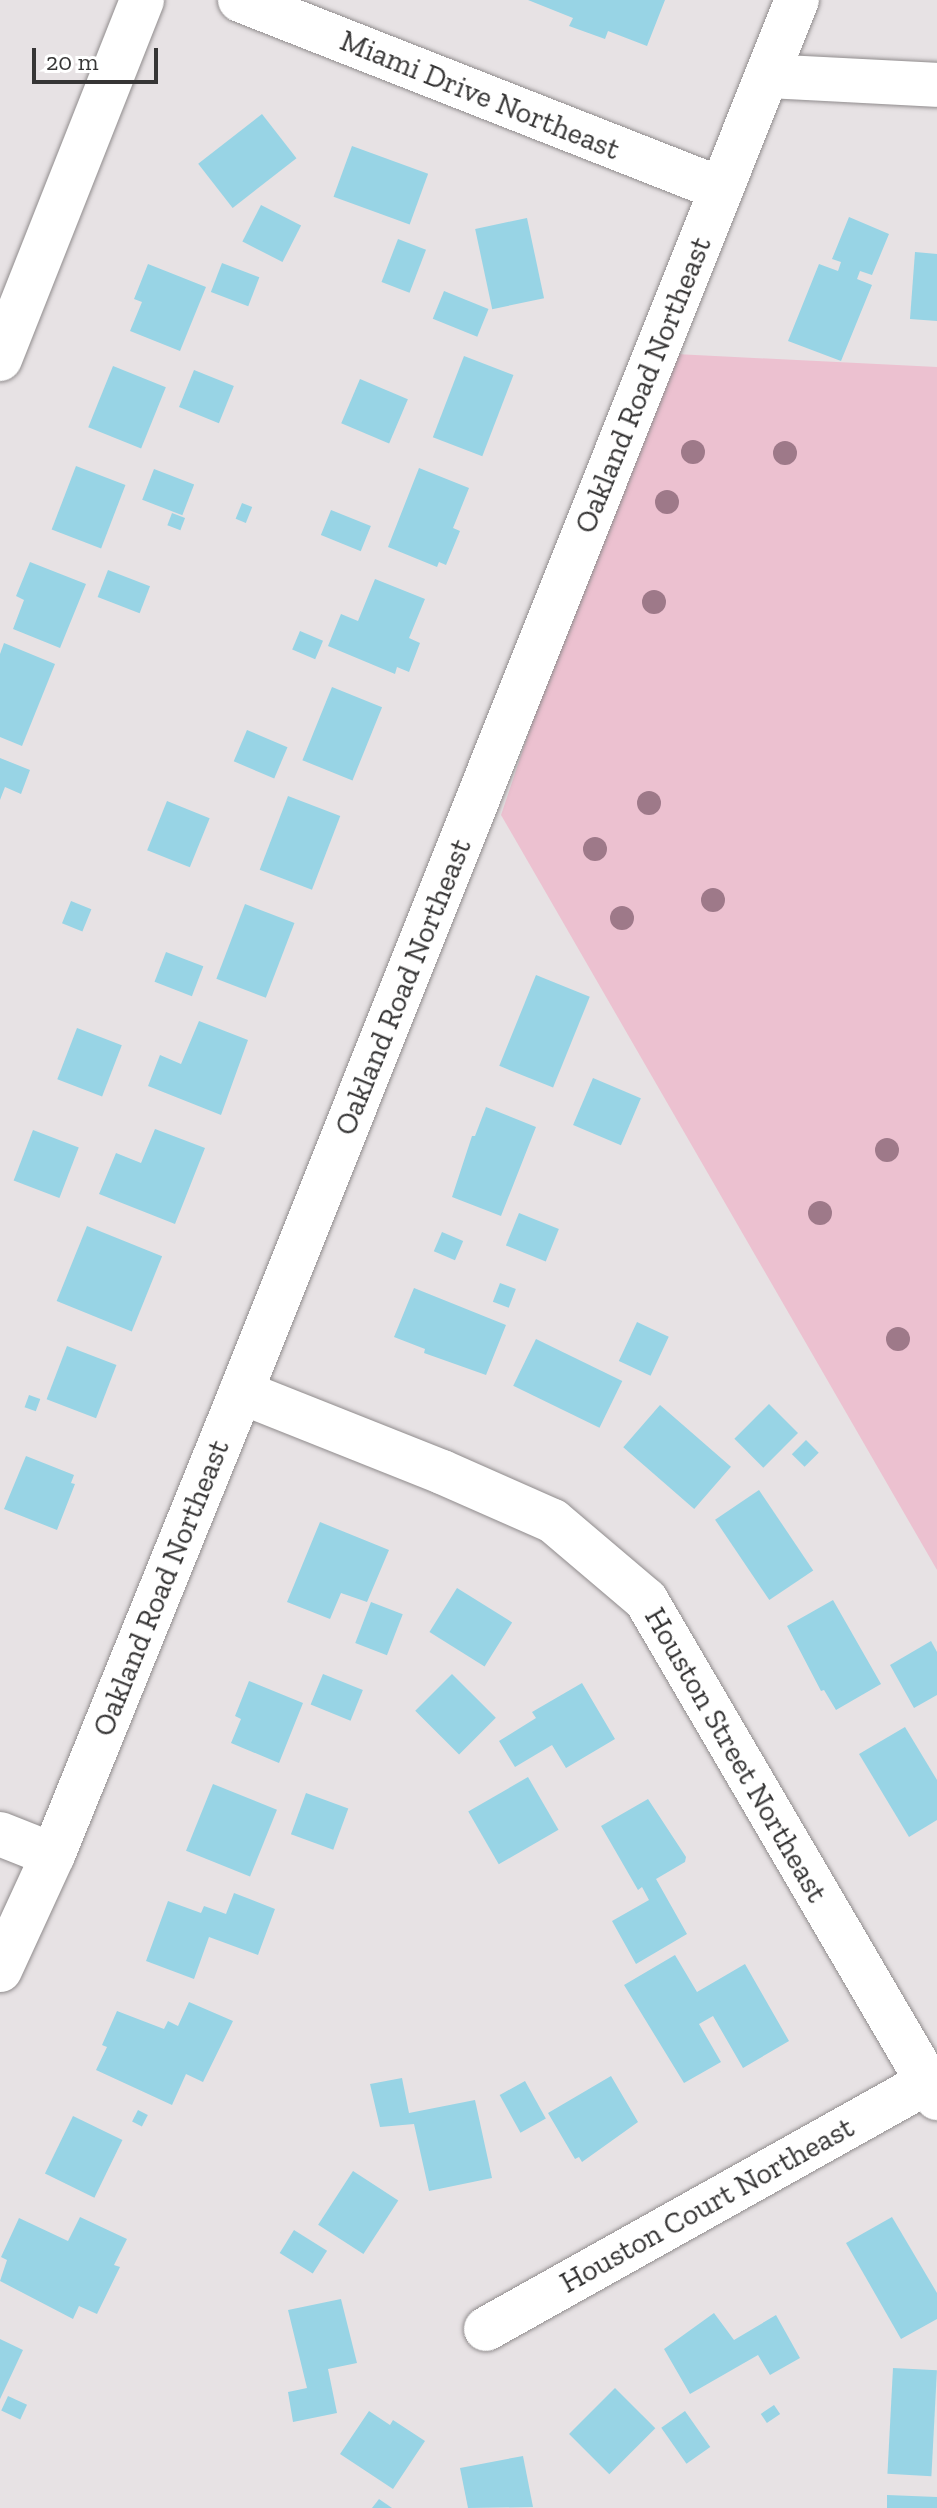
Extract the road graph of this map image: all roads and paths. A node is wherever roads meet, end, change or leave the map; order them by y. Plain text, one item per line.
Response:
1 (142, 0) edge
2 (240, 0) edge
3 (797, 0) edge
4 (767, 76) junction
5 (937, 85) edge
6 (721, 189) junction
7 (0, 359) edge
8 (241, 1392) junction
9 (0, 1834) edge
10 (53, 1855) junction
11 (0, 1970) edge
12 (932, 2090) edge
13 (486, 2329) dead end

1 - 7 street
2 - 6 street, Miami Drive Northeast
3 - 4 street, Oakland Road Northeast
4 - 5 street
4 - 6 street, Oakland Road Northeast
6 - 8 street, Oakland Road Northeast
8 - 10 street, Oakland Road Northeast
8 - 12 street, Houston Street Northeast
9 - 10 street
10 - 11 street, Oakland Road Northeast
12 - 13 street, Houston Court Northeast

